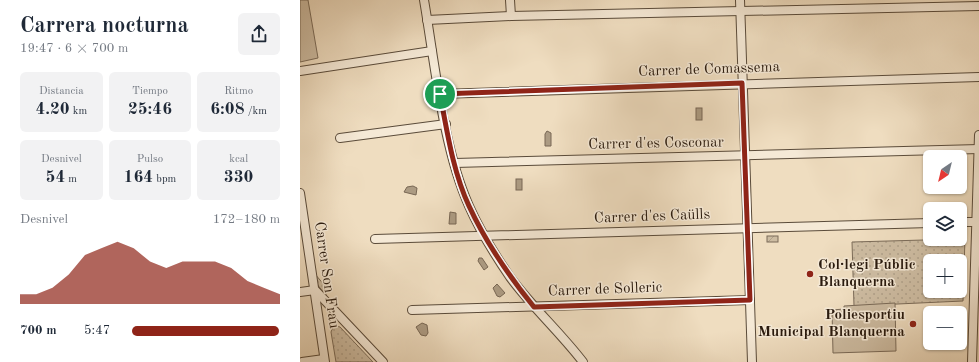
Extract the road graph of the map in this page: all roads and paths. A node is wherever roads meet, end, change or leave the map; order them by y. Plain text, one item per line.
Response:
1 (424, 0) edge
2 (510, 0) edge
3 (740, 0) edge
4 (979, 6) edge
5 (740, 11) junction
6 (511, 16) junction
7 (427, 20) junction
8 (432, 51) junction
9 (300, 71) edge
10 (979, 77) edge
11 (742, 83) junction
12 (440, 94) junction
13 (446, 124) junction
14 (979, 134) edge
15 (340, 138) dead end
16 (979, 149) edge
17 (744, 156) junction
18 (454, 163) junction
19 (300, 193) edge
20 (967, 222) edge
21 (978, 222) edge
22 (923, 223) edge
23 (748, 228) junction
24 (485, 236) junction
25 (375, 239) dead end
26 (315, 290) junction
27 (300, 292) edge
28 (977, 293) edge
29 (750, 300) junction
30 (534, 307) junction
31 (412, 310) dead end
32 (324, 360) edge
33 (302, 362) edge
34 (383, 362) edge
35 (583, 362) edge
36 (752, 362) edge
37 (972, 362) edge

1 - 7 street
2 - 6 street
3 - 5 street
4 - 5 street
5 - 6 street
5 - 11 street
6 - 7 street
7 - 8 street
8 - 9 street
8 - 12 street
10 - 11 street, Carrer de Comassema
11 - 12 street, Carrer de Comassema
11 - 17 street
12 - 13 street
13 - 15 street
13 - 18 street
14 - 16 street
16 - 17 street, Carrer d'es Cosconar
16 - 21 street
17 - 18 street, Carrer d'es Cosconar
17 - 23 street
18 - 24 street
19 - 26 street, Carrer Son Frau
20 - 21 street
21 - 28 street
22 - 23 street, Carrer d'es Caülls
23 - 24 street, Carrer d'es Caülls
23 - 29 street
24 - 25 street, Carrer d'es Caülls
24 - 30 street
26 - 27 street
26 - 32 street, Carrer Son Frau
26 - 34 street
28 - 37 street
29 - 30 street, Carrer de Solleric
29 - 36 street
30 - 31 street, Carrer de Solleric
30 - 35 street
32 - 33 street

